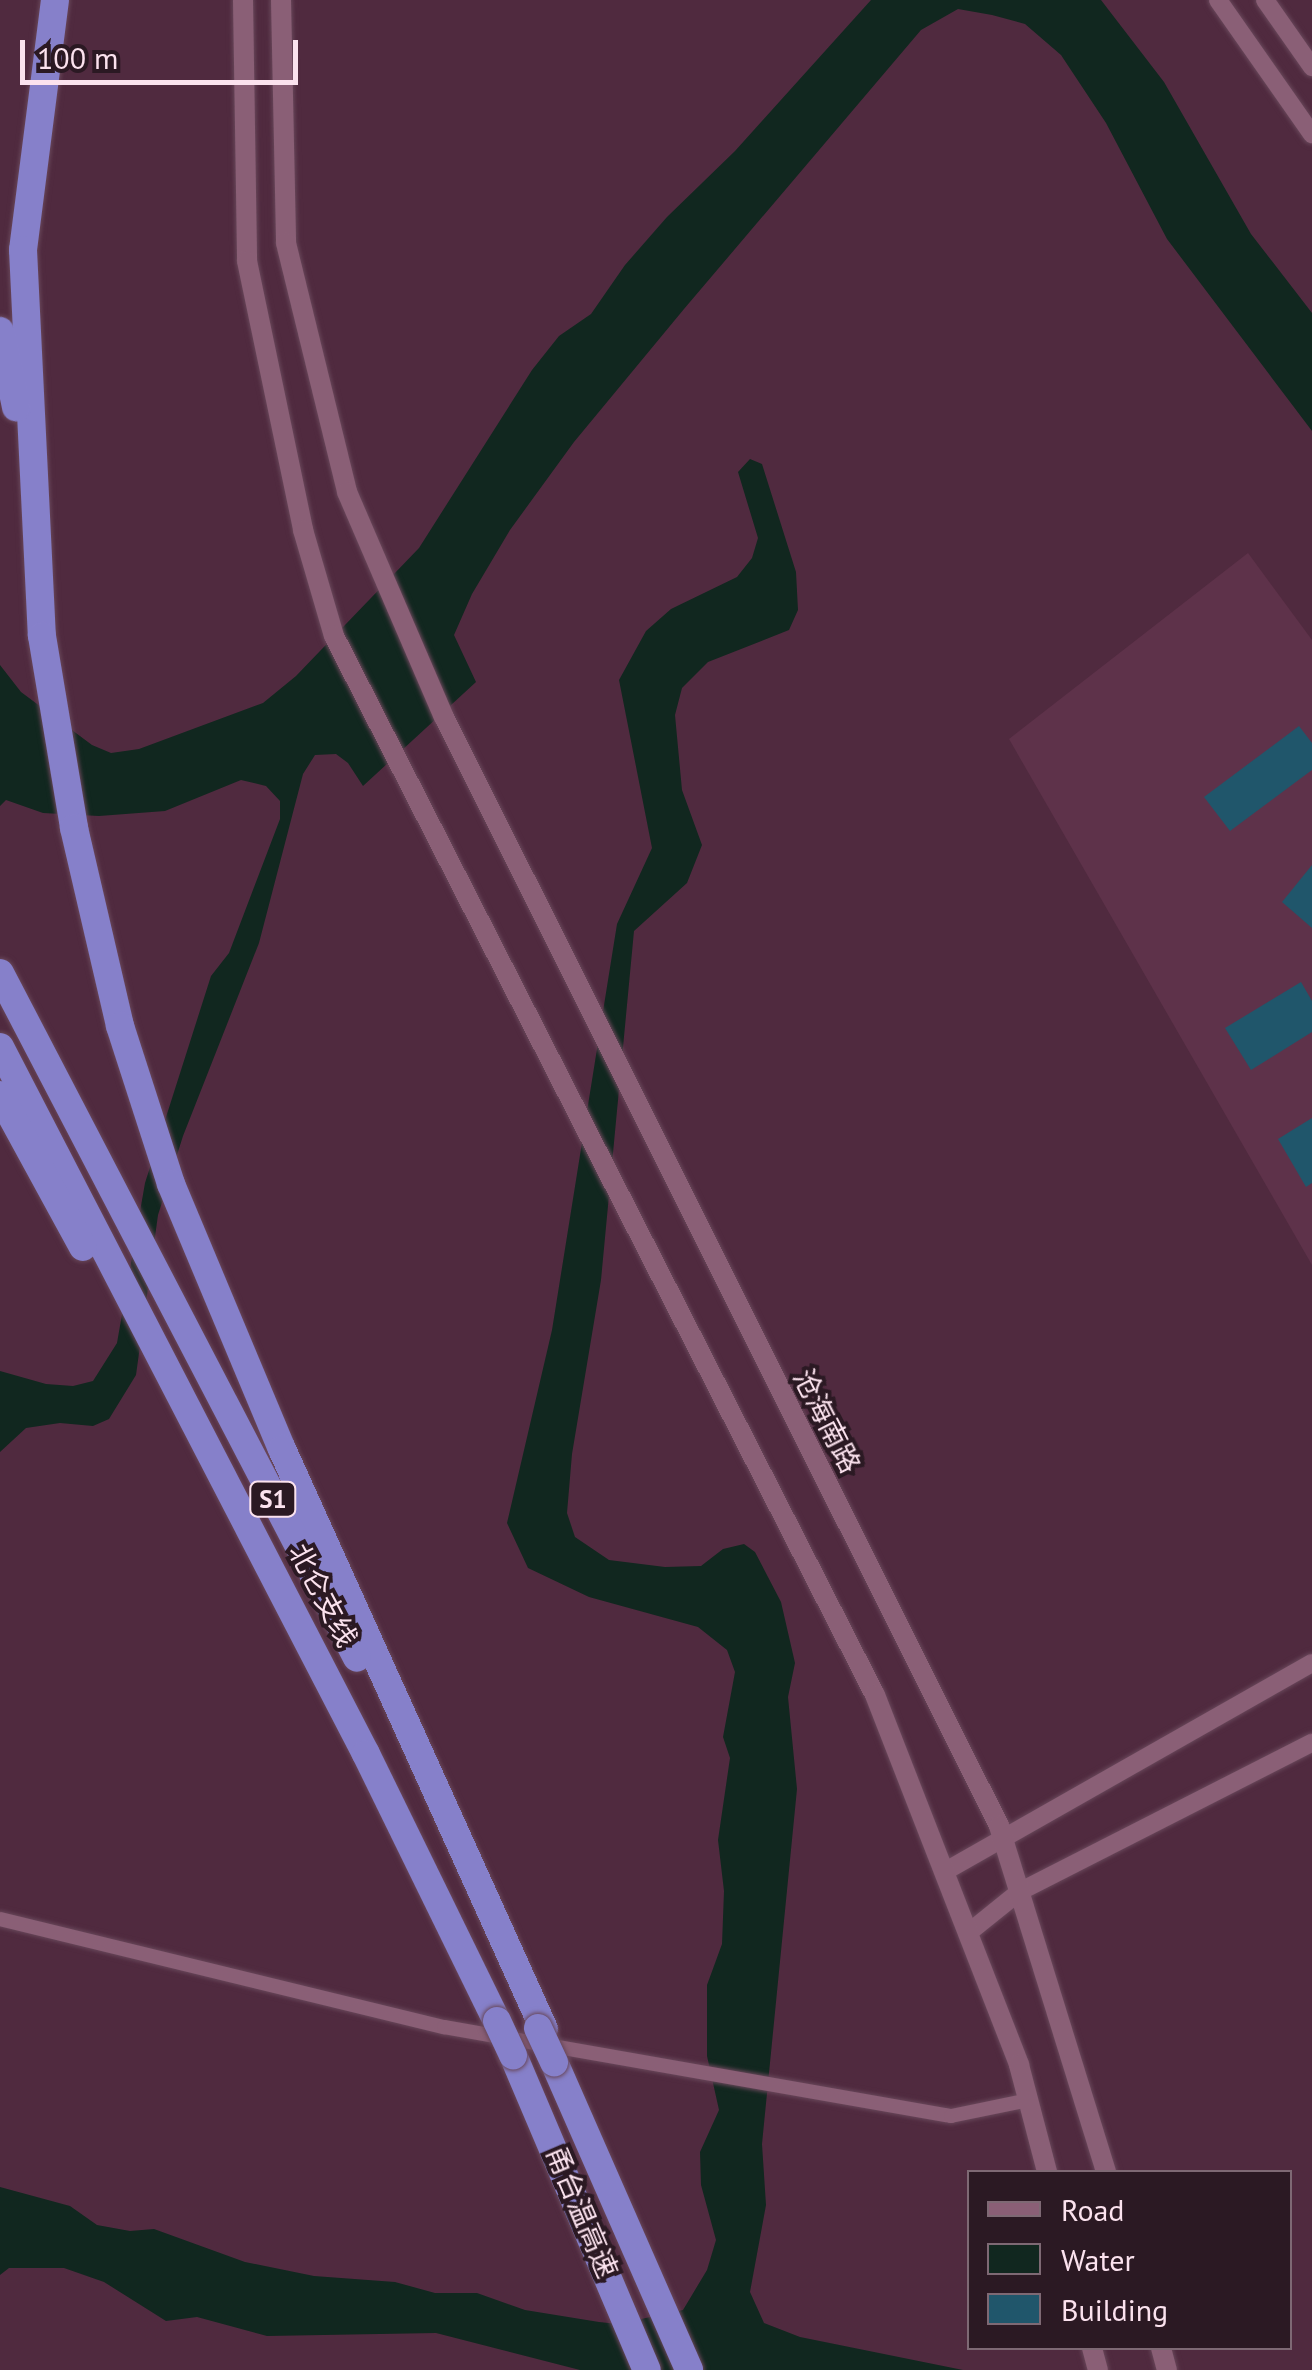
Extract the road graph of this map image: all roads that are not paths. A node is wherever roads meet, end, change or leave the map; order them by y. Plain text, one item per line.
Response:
1 (55, 0) edge
2 (243, 0) edge
3 (282, 0) edge
4 (1218, 0) edge
5 (1265, 0) edge
6 (1312, 67) edge
7 (1312, 134) edge
8 (0, 331) edge
9 (32, 487) junction
10 (0, 973) edge
11 (0, 1048) edge
12 (0, 1094) edge
13 (1312, 1663) edge
14 (1312, 1742) edge
15 (366, 1754) junction
16 (1002, 1837) junction
17 (944, 1872) junction
18 (1019, 1892) junction
19 (0, 1919) edge
20 (968, 1933) junction
21 (541, 2028) junction
22 (513, 2055) joint
23 (557, 2063) joint
24 (1029, 2100) junction
25 (1046, 2170) edge
26 (1105, 2170) edge
27 (646, 2370) edge
28 (689, 2370) edge

1 - 9 highway
2 - 17 main road
3 - 16 main road, 沧海南路
4 - 7 street
5 - 6 street
8 - 9 highway
9 - 21 highway
10 - 21 highway, 北仑支线 / S1
11 - 15 highway, 北仑支线 / S1
12 - 15 highway
13 - 16 street
14 - 18 street
15 - 22 highway, 北仑支线 / S1, bridge
16 - 17 street
16 - 18 main road, 沧海南路
17 - 20 main road
18 - 20 street
18 - 26 main road, 沧海南路
19 - 24 street
20 - 24 main road
21 - 23 highway, 北仑支线 / S1, bridge
22 - 27 highway, 甬台温高速 / S1
23 - 28 highway, 甬台温高速 / S1
24 - 25 main road

